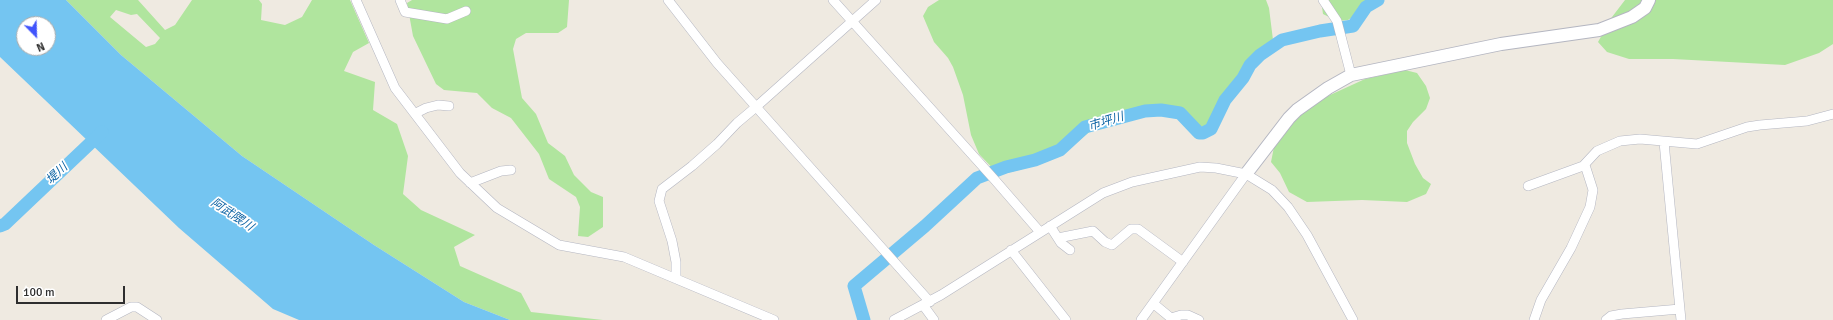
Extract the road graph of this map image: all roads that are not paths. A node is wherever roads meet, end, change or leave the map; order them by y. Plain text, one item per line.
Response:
1 (356, 0) edge
2 (400, 0) edge
3 (668, 0) edge
4 (833, 0) edge
5 (876, 0) edge
6 (1323, 0) edge
7 (1649, 0) edge
8 (466, 11) dead end
9 (852, 22) junction
10 (1351, 75) junction
11 (449, 106) dead end
12 (756, 107) junction
13 (416, 113) junction
14 (1833, 114) edge
15 (1664, 142) junction
16 (1585, 165) junction
17 (511, 170) dead end
18 (1246, 174) junction
19 (470, 183) junction
20 (1528, 186) dead end
21 (1050, 226) junction
22 (1040, 232) junction
23 (1058, 238) junction
24 (1010, 250) junction
25 (1070, 250) dead end
26 (1183, 262) junction
27 (676, 279) junction
28 (926, 303) junction
29 (1154, 304) junction
30 (1680, 309) junction
31 (106, 320) edge
32 (157, 320) edge
33 (774, 320) edge
34 (894, 320) edge
35 (934, 320) edge
36 (1066, 320) edge
37 (1141, 320) edge
38 (1200, 320) edge
39 (1353, 320) edge
40 (1534, 320) edge
41 (1606, 320) edge
42 (1681, 320) edge

1 - 13 street
2 - 8 street
3 - 12 street
4 - 9 street
5 - 9 street
6 - 10 street
7 - 10 street
9 - 12 street
9 - 22 street
10 - 18 street
11 - 13 street
12 - 27 street
12 - 28 street
13 - 19 street
14 - 15 street
15 - 16 street
15 - 30 street
16 - 20 street
16 - 40 street
17 - 19 street
18 - 21 street
18 - 26 street
18 - 39 street
19 - 27 street
21 - 22 street
21 - 23 street
22 - 24 street
23 - 25 street
23 - 26 street
24 - 28 street
24 - 36 street
26 - 29 street
27 - 33 street
28 - 34 street
28 - 35 street
29 - 37 street
29 - 38 street
30 - 41 street
30 - 42 street
31 - 32 street

